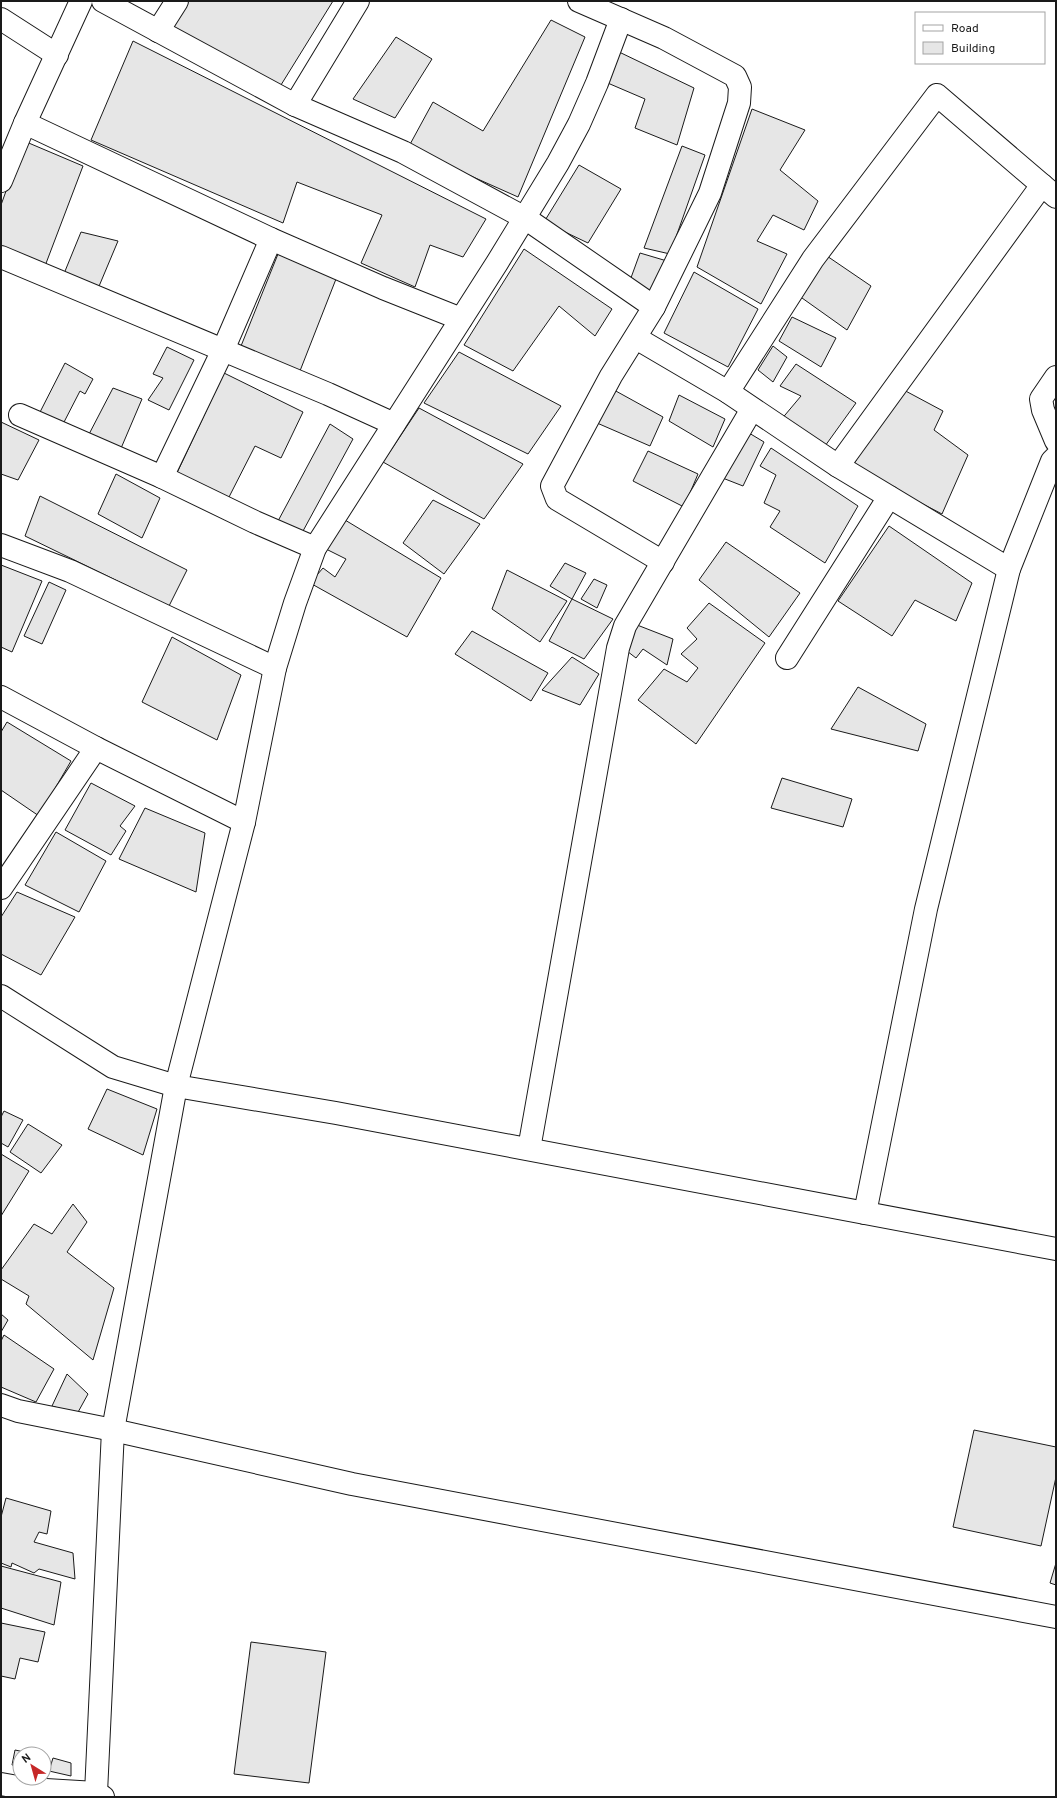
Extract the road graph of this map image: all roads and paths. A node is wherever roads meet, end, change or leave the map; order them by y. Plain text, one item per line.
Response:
1 (81, 1) edge
2 (103, 1) edge
3 (177, 1) edge
4 (358, 1) edge
5 (579, 1) edge
6 (1, 19) edge
7 (621, 19) junction
8 (158, 31) junction
9 (57, 55) junction
10 (295, 105) junction
11 (25, 123) junction
12 (1, 181) edge
13 (1049, 191) edge
14 (525, 218) junction
15 (271, 239) junction
16 (1, 257) edge
17 (654, 307) junction
18 (461, 319) junction
19 (636, 338) junction
20 (223, 350) junction
21 (1056, 377) edge
22 (728, 392) junction
23 (752, 409) junction
24 (20, 415) dead end
25 (394, 424) junction
26 (1056, 441) edge
27 (1056, 457) edge
28 (838, 466) junction
29 (162, 477) junction
30 (889, 497) junction
31 (1, 545) edge
32 (315, 548) junction
33 (663, 562) junction
34 (1009, 569) junction
35 (787, 658) dead end
36 (275, 668) junction
37 (1, 697) edge
38 (96, 748) junction
39 (244, 822) junction
40 (1, 888) edge
41 (1, 996) edge
42 (176, 1086) junction
43 (529, 1150) junction
44 (865, 1213) junction
45 (1056, 1249) edge
46 (1, 1405) edge
47 (112, 1430) junction
48 (1056, 1617) edge
49 (1, 1784) edge
50 (99, 1795) edge

1 - 9 street
2 - 8 street
3 - 8 street
4 - 10 street
5 - 7 street
6 - 9 street
7 - 14 street
7 - 17 street
8 - 10 street
9 - 11 street
10 - 14 street
11 - 12 street
11 - 15 street
13 - 22 street
13 - 28 street
14 - 17 street
14 - 18 street
15 - 18 street
15 - 20 street
16 - 20 street
17 - 19 street
18 - 25 street
19 - 22 street
19 - 33 street
20 - 25 street
20 - 29 street
21 - 26 street
22 - 23 street
23 - 28 street
23 - 33 street
24 - 29 street
25 - 32 street
27 - 34 street
28 - 30 street
29 - 32 street
30 - 34 street
30 - 35 street
31 - 36 street
32 - 36 street
33 - 43 street
34 - 44 street
36 - 39 street
37 - 38 street
38 - 39 street
38 - 40 street
39 - 42 street
41 - 42 street
42 - 43 street
42 - 47 street
43 - 44 street
44 - 45 street
46 - 47 street
47 - 48 street
47 - 50 street
49 - 50 street

